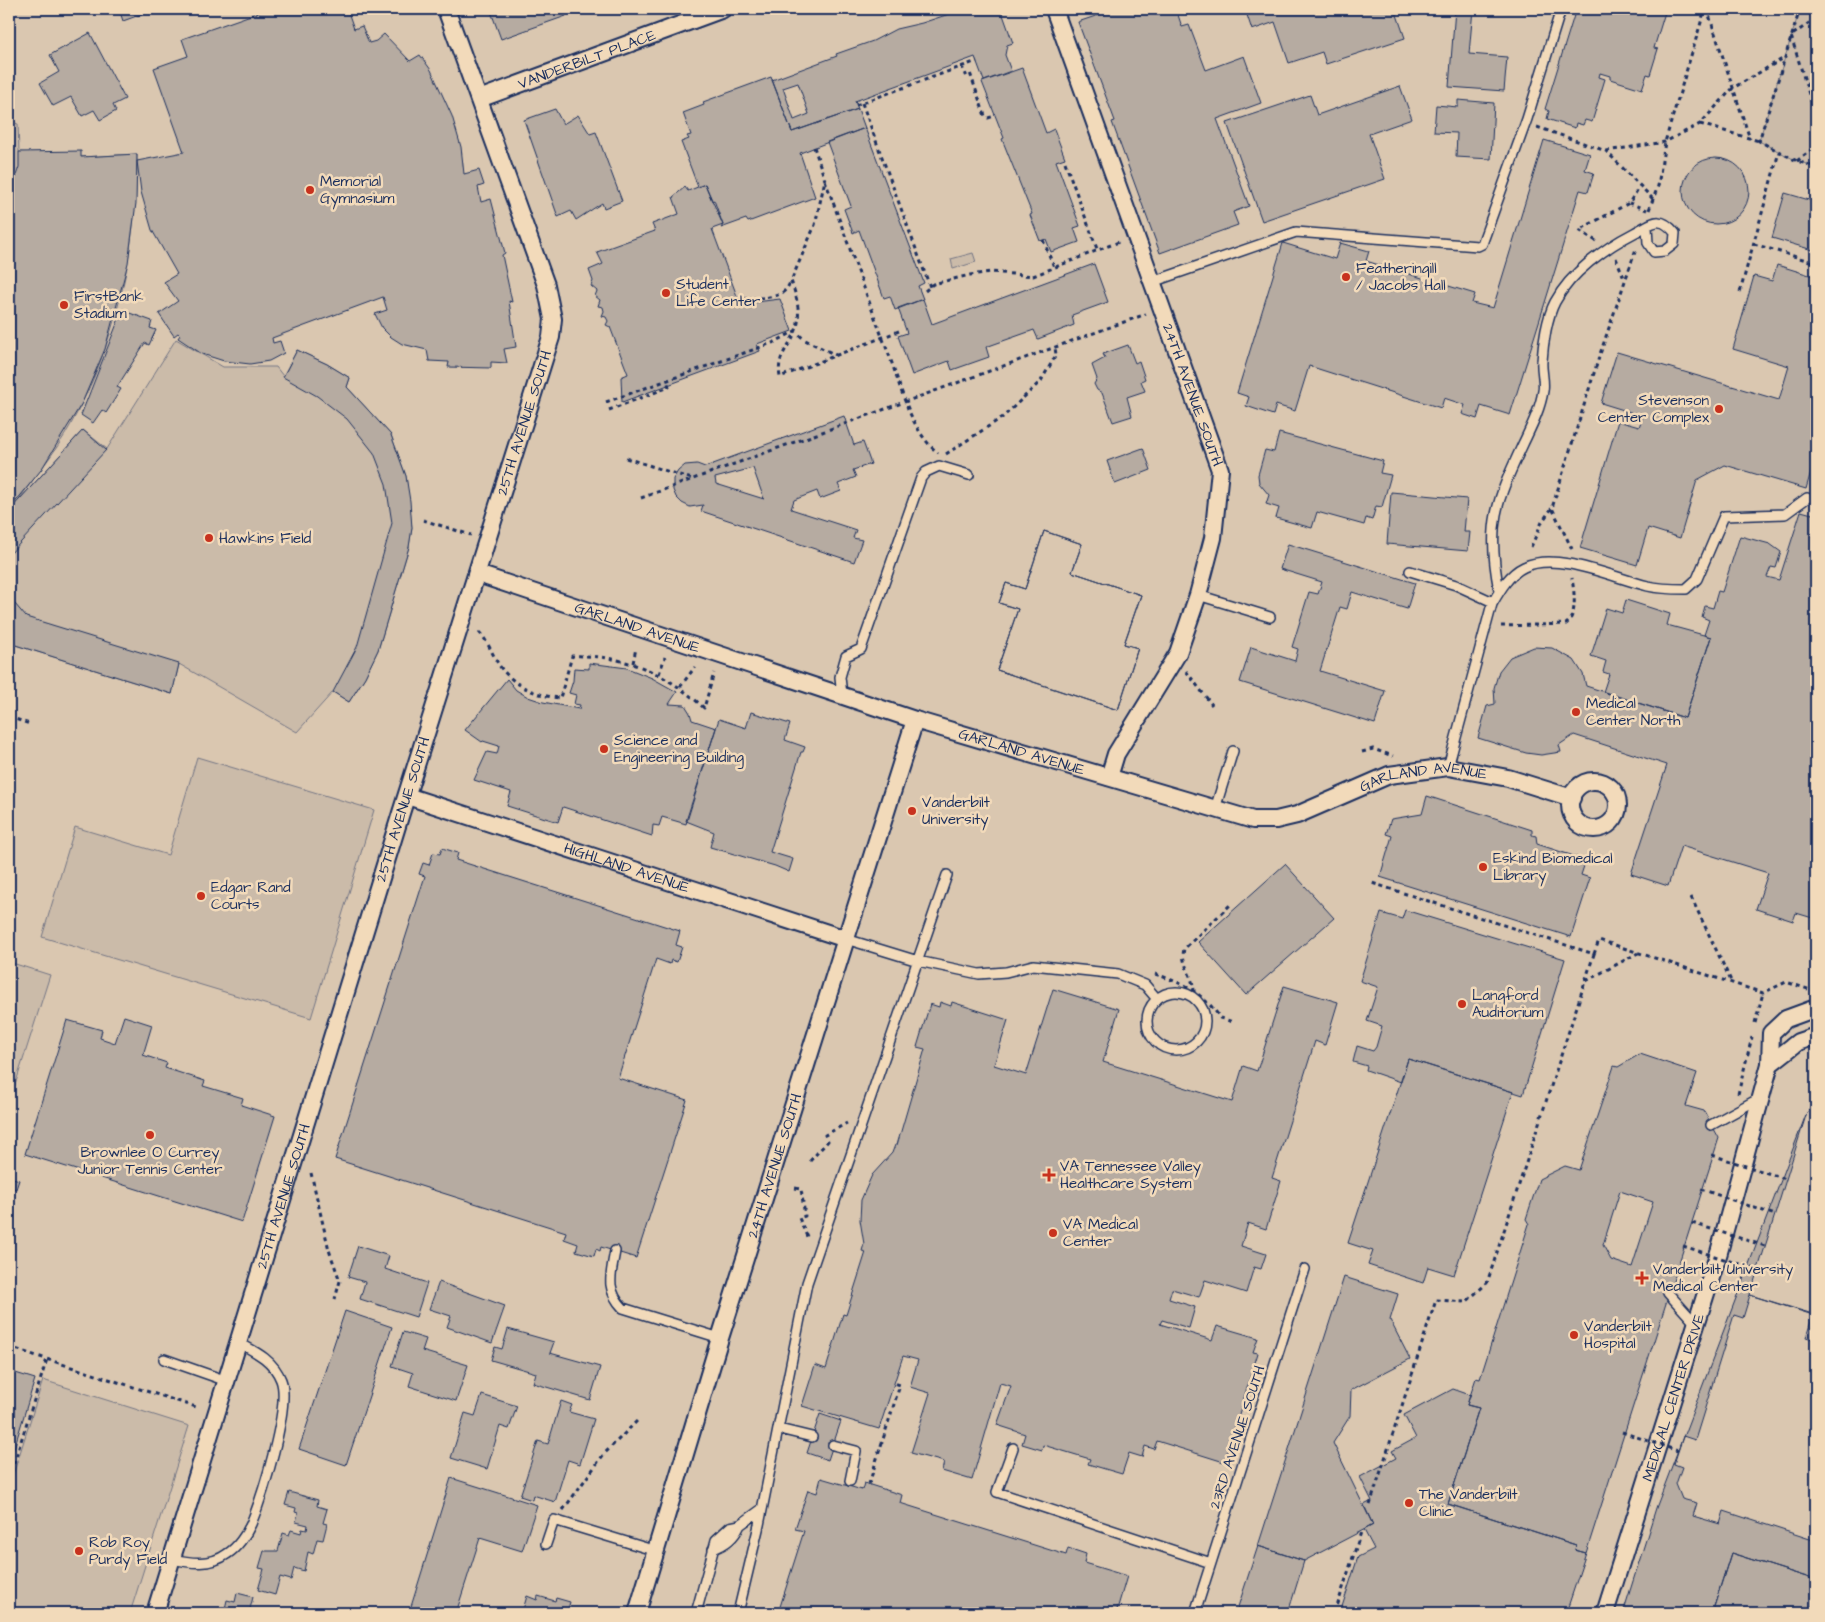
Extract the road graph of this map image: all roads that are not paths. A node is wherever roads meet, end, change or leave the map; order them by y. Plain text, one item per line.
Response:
1 (446, 9) edge
2 (723, 9) edge
3 (1054, 9) edge
4 (1561, 9) edge
5 (479, 99) junction
6 (1645, 228) road end
7 (1152, 282) junction
8 (969, 475) dead end
9 (1807, 498) dead end
10 (1410, 571) dead end
11 (478, 574) junction
12 (1499, 590) junction
13 (1198, 595) junction
14 (1493, 602) junction
15 (1270, 617) dead end
16 (842, 695) junction
17 (916, 720) junction
18 (1234, 751) dead end
19 (1448, 767) junction
20 (1109, 777) junction
21 (407, 796) junction
22 (1572, 798) dead end
23 (1215, 809) junction
24 (946, 875) dead end
25 (846, 939) junction
26 (918, 961) junction
27 (1157, 999) junction
28 (1816, 1008) edge
29 (1816, 1036) edge
30 (1770, 1064) junction
31 (1760, 1098) junction
32 (1711, 1125) dead end
33 (615, 1252) dead end
34 (1305, 1269) dead end
35 (1668, 1293) dead end
36 (1696, 1324) junction
37 (720, 1338) junction
38 (238, 1343) junction
39 (164, 1359) dead end
40 (227, 1381) junction
41 (778, 1429) junction
42 (812, 1437) dead end
43 (833, 1444) dead end
44 (1013, 1448) dead end
45 (850, 1481) dead end
46 (762, 1509) junction
47 (546, 1544) dead end
48 (656, 1551) junction
49 (172, 1559) junction
50 (1211, 1563) junction
51 (155, 1613) edge
52 (637, 1613) edge
53 (696, 1613) edge
54 (738, 1613) edge
55 (1194, 1613) edge
56 (1604, 1613) edge

1 - 5 street, 25TH AVENUE SOUTH
2 - 5 street, VANDERBILT PLACE
3 - 7 street, 24TH AVENUE SOUTH
4 - 7 lane
5 - 11 street, 25TH AVENUE SOUTH
6 - 12 lane
7 - 13 street, 24TH AVENUE SOUTH
8 - 16 lane
9 - 12 lane
10 - 14 lane
11 - 16 street, GARLAND AVENUE
11 - 21 street, 25TH AVENUE SOUTH
12 - 14 lane
13 - 15 lane
13 - 20 street, 24TH AVENUE SOUTH
14 - 19 lane
16 - 17 street, GARLAND AVENUE
17 - 20 street, GARLAND AVENUE
17 - 25 street, 24TH AVENUE SOUTH
18 - 23 lane
19 - 22 street, GARLAND AVENUE
19 - 23 street, GARLAND AVENUE
20 - 23 street, GARLAND AVENUE
21 - 25 street, HIGHLAND AVENUE
21 - 38 street, 25TH AVENUE SOUTH
24 - 26 lane
25 - 26 lane
25 - 37 street, 24TH AVENUE SOUTH
26 - 27 lane
26 - 41 lane
27 - 27 lane
28 - 30 street, MEDICAL CENTER DRIVE
29 - 30 street
30 - 31 street, MEDICAL CENTER DRIVE
31 - 32 lane
31 - 36 street, MEDICAL CENTER DRIVE
33 - 37 lane
34 - 50 lane, 23RD AVENUE SOUTH
35 - 36 lane
36 - 56 street, MEDICAL CENTER DRIVE
37 - 48 street, 24TH AVENUE SOUTH
38 - 40 street, 25TH AVENUE SOUTH
38 - 49 lane
39 - 40 lane
40 - 49 street, 25TH AVENUE SOUTH
41 - 42 lane
41 - 46 lane
43 - 45 lane
44 - 50 lane
46 - 53 lane
46 - 54 lane
47 - 48 lane
48 - 52 street, 24TH AVENUE SOUTH
49 - 51 street, 25TH AVENUE SOUTH
50 - 55 lane, 23RD AVENUE SOUTH

